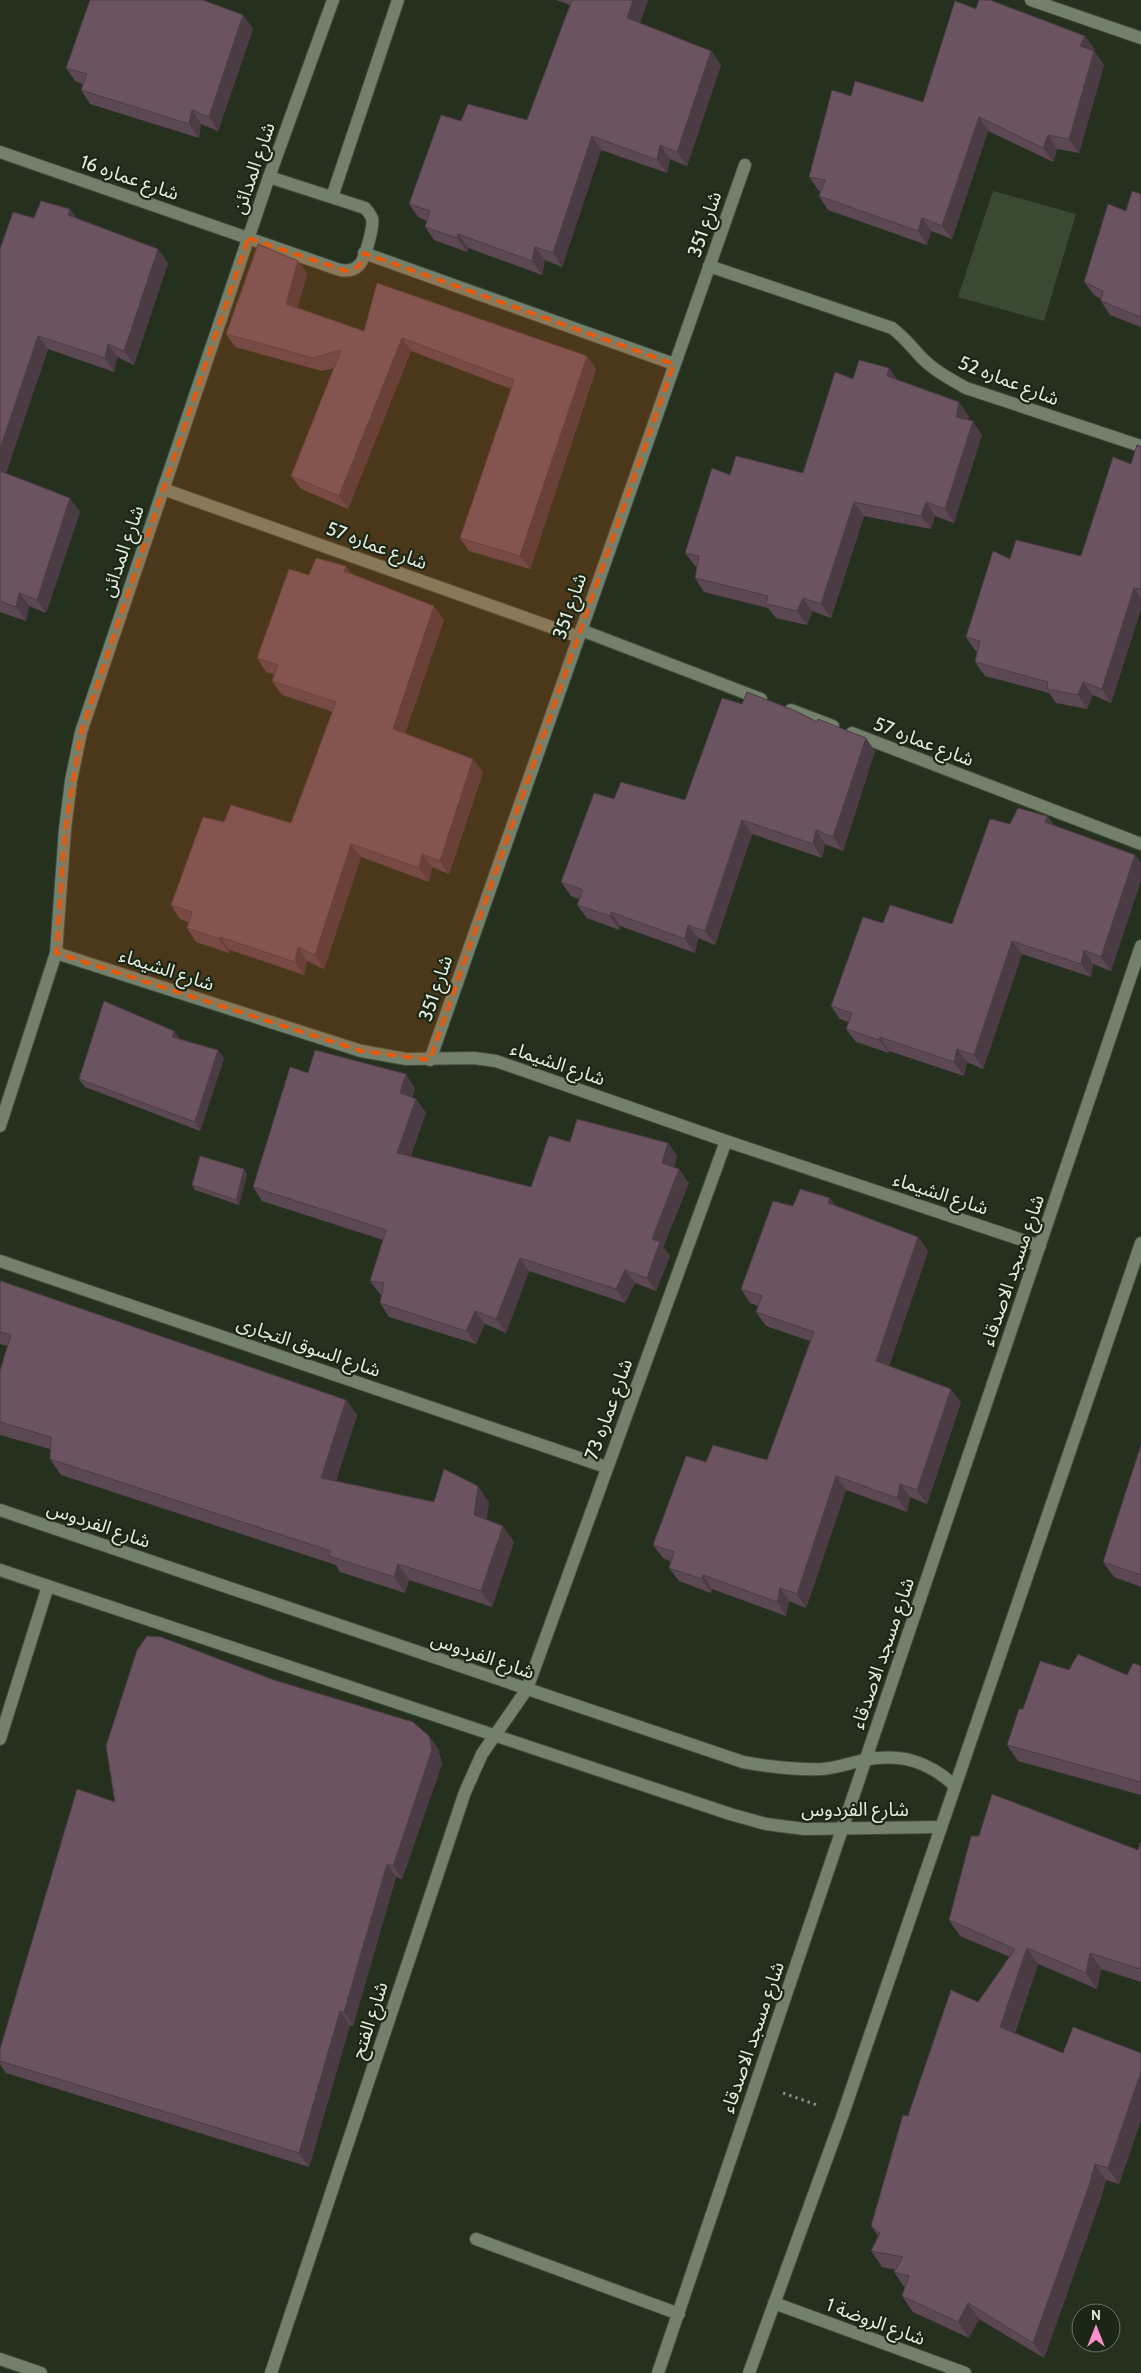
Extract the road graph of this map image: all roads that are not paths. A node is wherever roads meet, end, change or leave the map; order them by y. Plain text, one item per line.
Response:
1 (333, 0) edge
2 (398, 0) edge
3 (1031, 0) edge
4 (1141, 38) edge
5 (0, 152) edge
6 (745, 165) dead end
7 (269, 177) junction
8 (332, 197) junction
9 (248, 238) junction
10 (364, 253) junction
11 (709, 266) junction
12 (674, 364) junction
13 (1141, 446) edge
14 (163, 489) junction
15 (580, 634) junction
16 (1141, 844) edge
17 (1141, 946) edge
18 (56, 953) junction
19 (430, 1060) junction
20 (0, 1126) edge
21 (726, 1141) junction
22 (1141, 1243) edge
23 (1040, 1246) junction
24 (1138, 1260) edge
25 (0, 1261) edge
26 (606, 1467) junction
27 (0, 1510) edge
28 (0, 1570) edge
29 (48, 1586) junction
30 (526, 1689) junction
31 (495, 1735) junction
32 (0, 1739) edge
33 (866, 1760) junction
34 (955, 1786) junction
35 (941, 1827) junction
36 (842, 1829) junction
37 (476, 2239) dead end
38 (774, 2303) junction
39 (679, 2314) junction
40 (0, 2359) edge
41 (41, 2373) edge
42 (271, 2373) edge
43 (658, 2373) edge
44 (749, 2373) edge
45 (966, 2373) edge

1 - 7 street, شارع المدائن
2 - 8 street
3 - 4 street
5 - 9 street, شارع عماره 16
6 - 11 street, شارع 351
7 - 8 street
7 - 9 street, شارع المدائن
8 - 10 street
9 - 10 street, شارع عماره 16
9 - 14 street, شارع المدائن
10 - 12 street
11 - 12 street, شارع 351
11 - 13 street, شارع عماره 52
12 - 15 street, شارع 351
14 - 15 street, شارع عماره 57
14 - 18 street, شارع المدائن
15 - 16 street, شارع عماره 57
15 - 19 street, شارع 351
17 - 23 street, شارع مسجد الاصدقاء
18 - 19 street, شارع الشيماء
18 - 20 street, شارع المدائن
19 - 21 street, شارع الشيماء
21 - 23 street, شارع الشيماء
21 - 26 street, شارع عماره 73
22 - 24 street
23 - 33 street, شارع مسجد الاصدقاء
24 - 34 street
25 - 26 street, شارع السوق التجارى
26 - 30 street, شارع عماره 73
27 - 30 street, شارع الفردوس
28 - 29 street, شارع الفردوس
29 - 31 street, شارع الفردوس
29 - 32 street
30 - 31 street, شارع الفتح
30 - 33 street, شارع الفردوس
31 - 36 street, شارع الفردوس
31 - 42 street, شارع الفتح
33 - 34 street, شارع الفردوس
33 - 36 street, شارع مسجد الاصدقاء
34 - 35 street
35 - 36 street, شارع الفردوس
35 - 38 street
36 - 39 street, شارع مسجد الاصدقاء
37 - 39 street
38 - 44 street
38 - 45 street, شارع الروضة 1
39 - 43 street, شارع مسجد الاصدقاء
40 - 41 street

